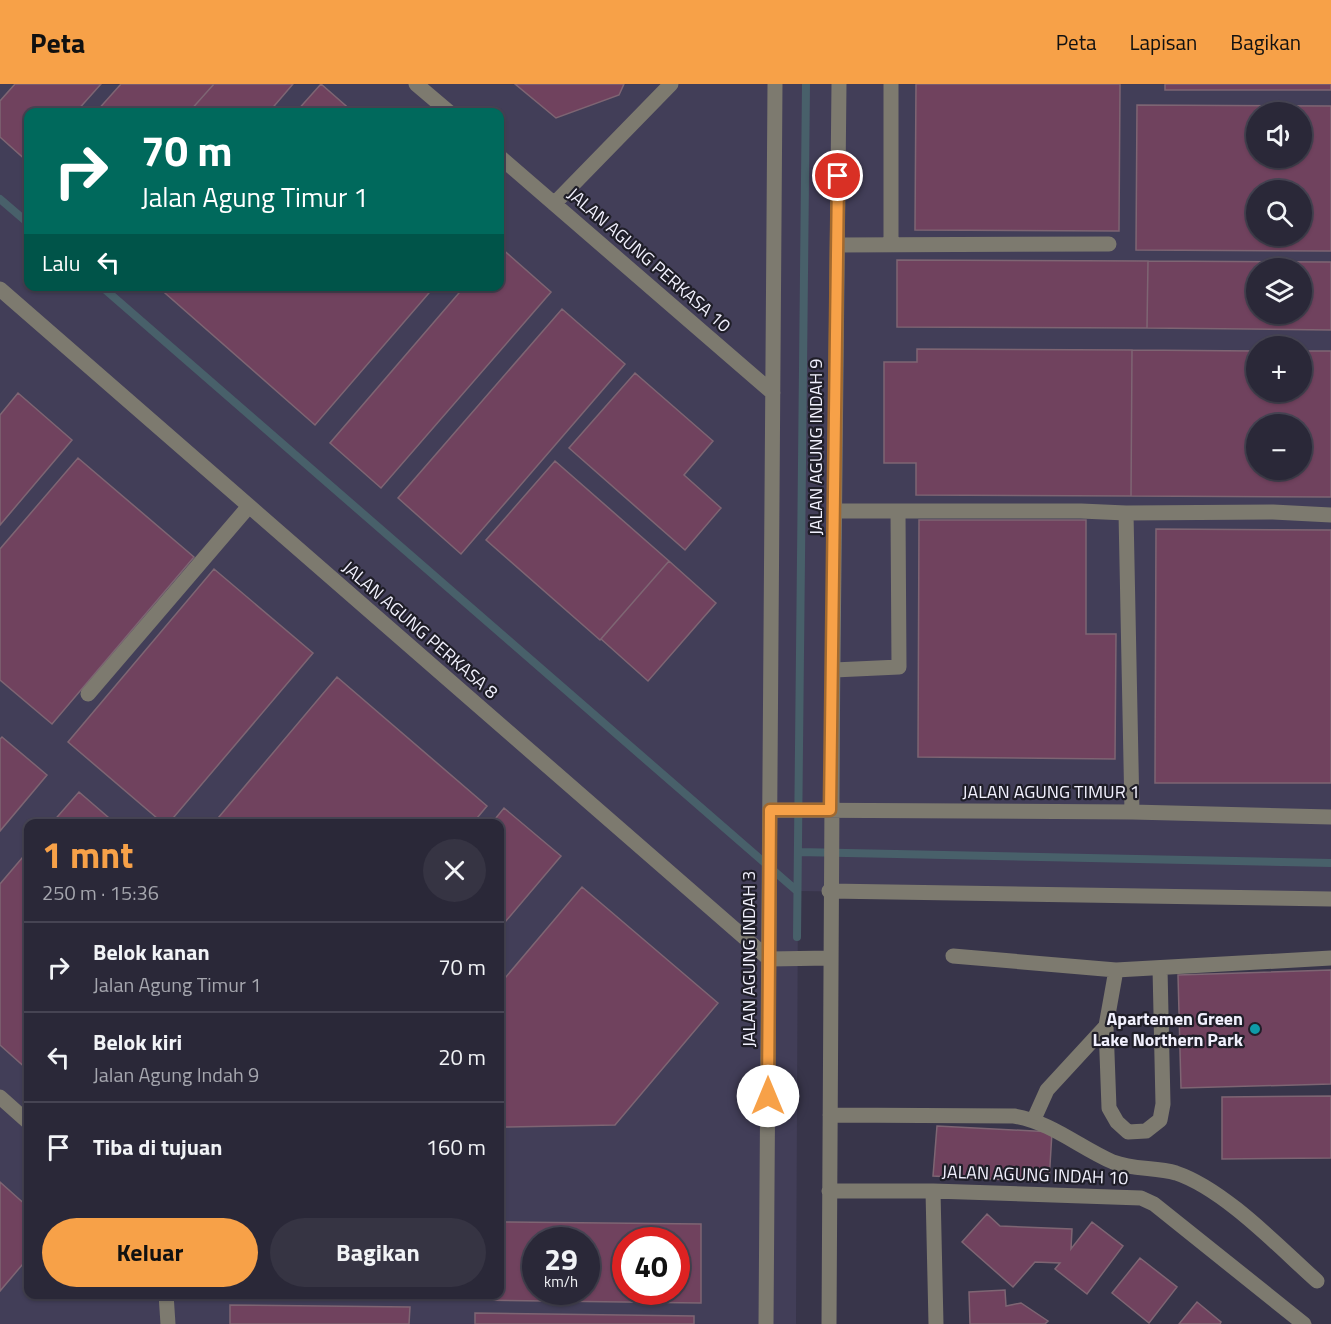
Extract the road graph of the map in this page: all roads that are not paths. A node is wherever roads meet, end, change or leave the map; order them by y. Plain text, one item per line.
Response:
1 (416, 84) edge
2 (671, 84) edge
3 (775, 84) edge
4 (839, 84) edge
5 (891, 84) edge
6 (444, 108) edge
7 (504, 160) edge
8 (554, 204) junction
9 (1109, 244) dead end
10 (838, 245) junction
11 (891, 245) junction
12 (0, 289) edge
13 (773, 393) junction
14 (249, 506) junction
15 (835, 511) junction
16 (898, 511) junction
17 (1126, 513) junction
18 (1331, 515) edge
19 (834, 670) junction
20 (88, 694) dead end
21 (770, 810) junction
22 (1132, 812) junction
23 (827, 815) junction
24 (1331, 817) edge
25 (829, 884) junction
26 (1331, 898) edge
27 (953, 956) dead end
28 (830, 958) junction
29 (1331, 958) edge
30 (769, 960) junction
31 (1161, 968) junction
32 (1116, 970) junction
33 (1106, 1026) junction
34 (0, 1097) edge
35 (830, 1116) junction
36 (24, 1118) edge
37 (1034, 1119) junction
38 (829, 1191) junction
39 (933, 1191) junction
40 (1317, 1281) dead end
41 (166, 1299) edge
42 (168, 1324) edge
43 (766, 1324) edge
44 (829, 1324) edge
45 (936, 1324) edge
46 (1304, 1324) edge

1 - 6 street
2 - 8 street
3 - 13 street
4 - 10 street, JALAN AGUNG INDAH 9
5 - 11 street
7 - 8 street, JALAN AGUNG PERKASA 10
8 - 13 street, JALAN AGUNG PERKASA 10
9 - 11 street
10 - 11 street
10 - 15 street, JALAN AGUNG INDAH 9
12 - 14 street, JALAN AGUNG PERKASA 8
13 - 21 street
14 - 20 street
14 - 30 street, JALAN AGUNG PERKASA 8
15 - 16 street
15 - 19 street, JALAN AGUNG INDAH 9
16 - 17 street
16 - 19 street
17 - 18 street
17 - 22 street
19 - 23 street, JALAN AGUNG INDAH 9
21 - 23 street, JALAN AGUNG TIMUR 1
21 - 30 street, JALAN AGUNG INDAH 3
22 - 23 street, JALAN AGUNG TIMUR 1
22 - 24 street, JALAN AGUNG TIMUR 1
23 - 25 street
25 - 26 street
25 - 28 street
27 - 32 street
28 - 30 street
28 - 35 street
29 - 31 street
30 - 43 street, JALAN AGUNG INDAH 3
31 - 32 street
31 - 33 street
32 - 33 street
33 - 37 street
34 - 36 street
35 - 37 street
35 - 38 street
37 - 40 street
38 - 39 street, JALAN AGUNG INDAH 10
38 - 44 street
39 - 45 street
39 - 46 street, JALAN AGUNG INDAH 10
41 - 42 street

